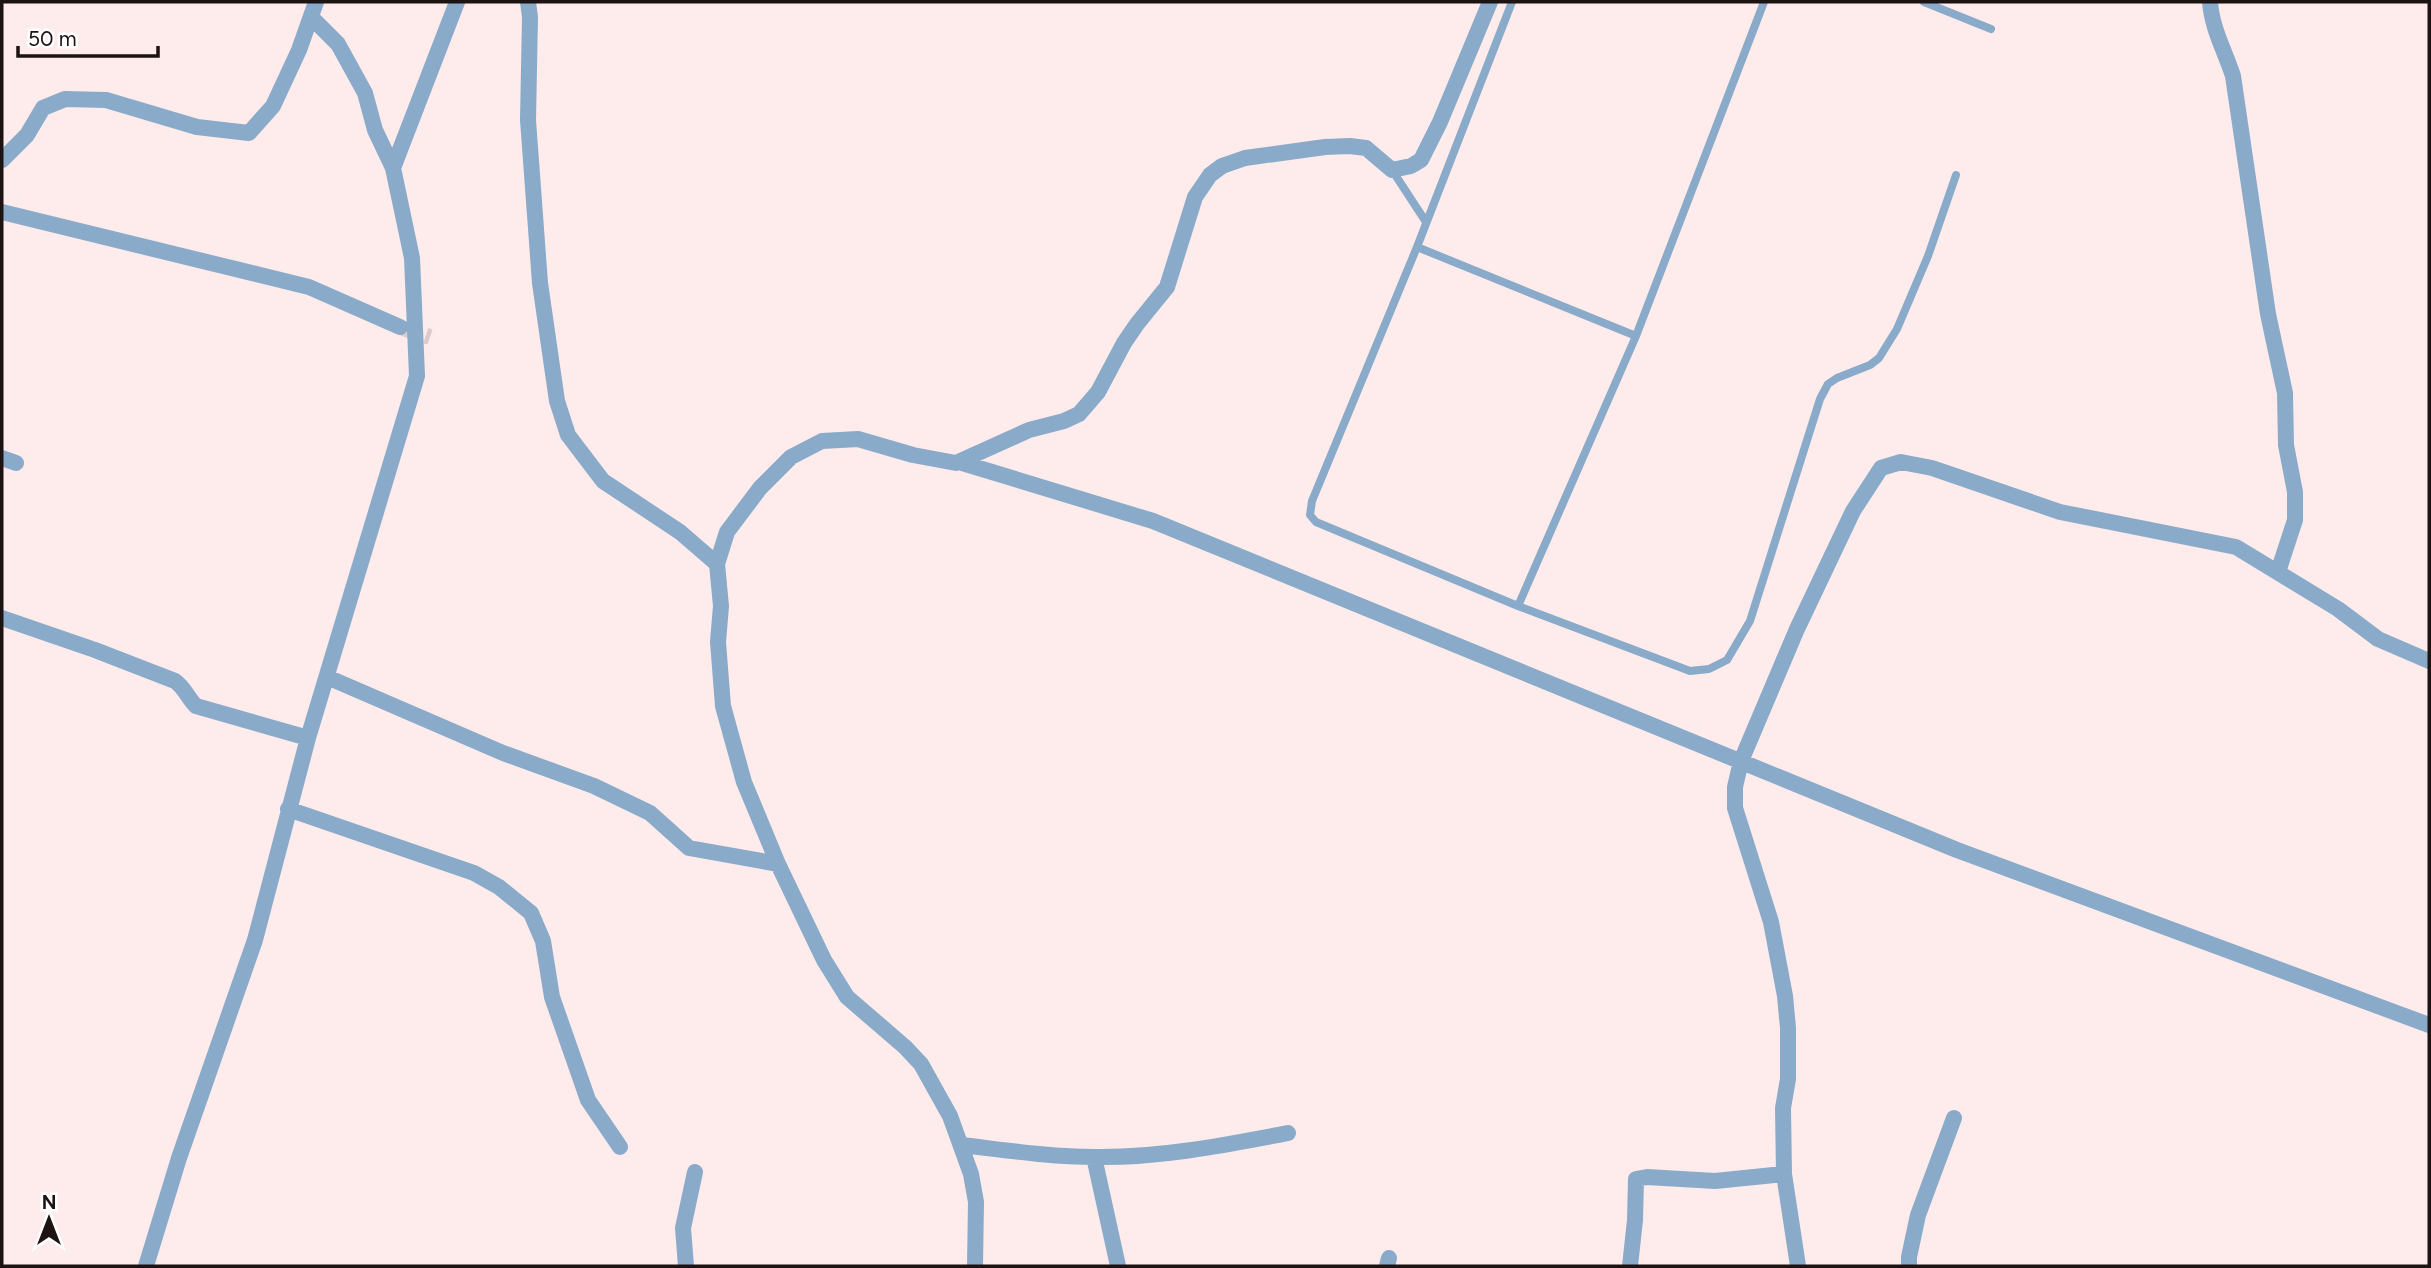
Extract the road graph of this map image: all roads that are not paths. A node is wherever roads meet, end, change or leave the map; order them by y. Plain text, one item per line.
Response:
1 (457, 2) edge
2 (528, 2) edge
3 (1490, 2) edge
4 (1512, 2) edge
5 (1764, 2) edge
6 (1924, 2) edge
7 (2210, 2) edge
8 (313, 9) edge
9 (1992, 29) dead end
10 (2, 160) edge
11 (393, 168) junction
12 (1392, 170) junction
13 (1956, 175) dead end
14 (2, 212) edge
15 (1426, 222) junction
16 (1417, 247) junction
17 (400, 327) tunnel mouth
18 (1636, 336) junction
19 (959, 462) junction
20 (717, 564) junction
21 (2278, 572) junction
22 (1518, 606) junction
23 (2, 618) edge
24 (2429, 661) edge
25 (327, 677) junction
26 (308, 738) junction
27 (1741, 761) junction
28 (288, 808) junction
29 (778, 864) junction
30 (2429, 1026) edge
31 (1954, 1118) dead end
32 (1289, 1133) dead end
33 (961, 1145) junction
34 (620, 1147) dead end
35 (1094, 1157) junction
36 (695, 1172) dead end
37 (1784, 1174) junction
38 (146, 1266) edge
39 (686, 1266) edge
40 (975, 1266) edge
41 (1118, 1266) edge
42 (1630, 1266) edge
43 (1797, 1266) edge
44 (1909, 1266) edge

1 - 11 street
2 - 20 street
3 - 12 street
4 - 15 lane
5 - 18 lane
6 - 9 lane
7 - 21 street
8 - 10 street
8 - 11 street
11 - 25 street
12 - 15 lane
12 - 19 street
13 - 22 lane
14 - 17 street
15 - 16 lane
16 - 18 lane
16 - 22 lane
18 - 22 lane
19 - 20 street
19 - 27 street
20 - 29 street
21 - 24 street
21 - 27 street
23 - 26 street
25 - 26 street
25 - 29 street
26 - 28 street
27 - 30 street
27 - 37 street
28 - 34 street
28 - 38 street
29 - 33 street
31 - 44 street
32 - 35 street
33 - 35 street
33 - 40 street
35 - 41 street
36 - 39 street
37 - 42 street
37 - 43 street

